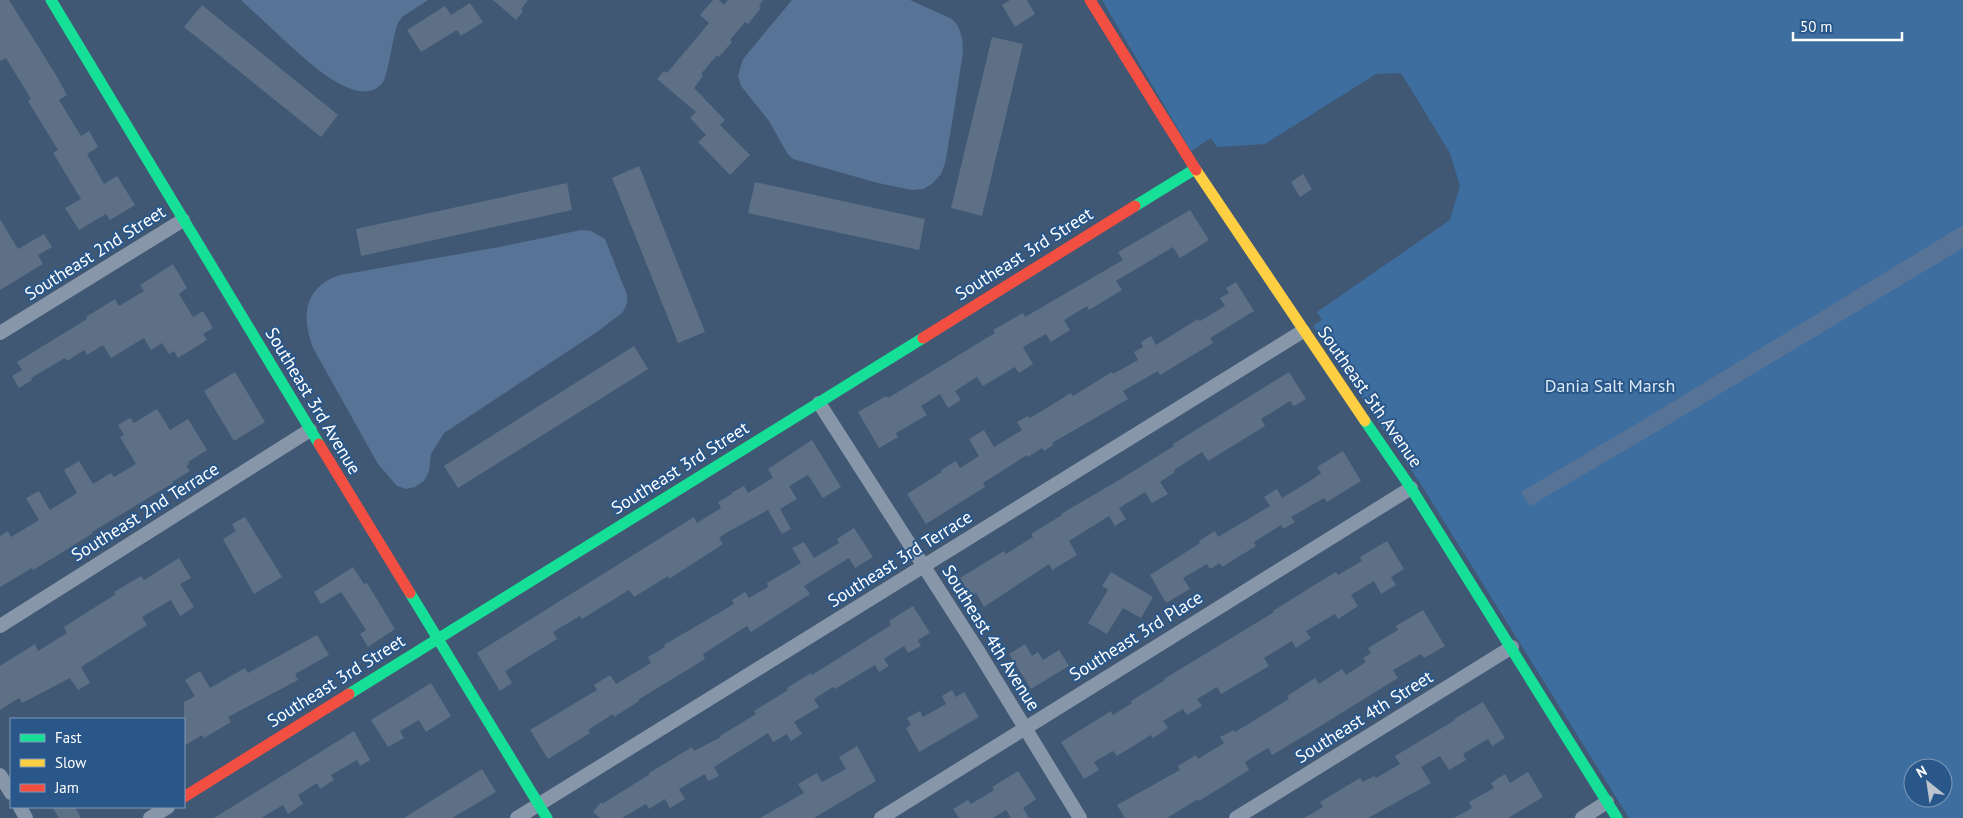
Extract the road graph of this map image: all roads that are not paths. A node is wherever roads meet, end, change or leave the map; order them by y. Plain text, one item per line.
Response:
1 (51, 0) edge
2 (1090, 0) edge
3 (1195, 169) junction
4 (183, 220) junction
5 (1303, 331) junction
6 (0, 334) edge
7 (819, 404) junction
8 (310, 430) junction
9 (1411, 488) junction
10 (924, 566) junction
11 (0, 626) edge
12 (439, 639) junction
13 (1512, 647) junction
14 (1025, 727) junction
15 (0, 775) edge
16 (10, 791) edge
17 (185, 796) edge
18 (1607, 802) junction
19 (539, 805) junction
20 (166, 808) edge
21 (150, 818) edge
22 (517, 818) edge
23 (547, 818) edge
24 (881, 818) edge
25 (1080, 818) edge
26 (1236, 818) edge
27 (1582, 818) edge
28 (1617, 818) edge

1 - 4 street, Southeast 3rd Avenue
2 - 3 street, Southeast 5th Avenue
3 - 5 street, Southeast 5th Avenue
3 - 7 street, Southeast 3rd Street
4 - 6 street, Southeast 2nd Street
4 - 8 street, Southeast 3rd Avenue
5 - 9 street, Southeast 5th Avenue
5 - 10 street, Southeast 3rd Terrace
7 - 10 street, Southeast 4th Avenue
7 - 12 street, Southeast 3rd Street
8 - 11 street, Southeast 2nd Terrace
8 - 12 street, Southeast 3rd Avenue
9 - 13 street, Southeast 5th Avenue
9 - 14 street, Southeast 3rd Place
10 - 14 street, Southeast 4th Avenue
10 - 19 street, Southeast 3rd Terrace
12 - 17 street, Southeast 3rd Street
12 - 19 street, Southeast 3rd Avenue
13 - 18 street, Southeast 5th Avenue
13 - 26 street, Southeast 4th Street
14 - 24 street, Southeast 3rd Place
14 - 25 street, Southeast 4th Avenue
15 - 16 street
18 - 27 street
18 - 28 street, Southeast 5th Avenue
19 - 22 street, Southeast 3rd Terrace
19 - 23 street, Southeast 3rd Avenue
20 - 21 street

